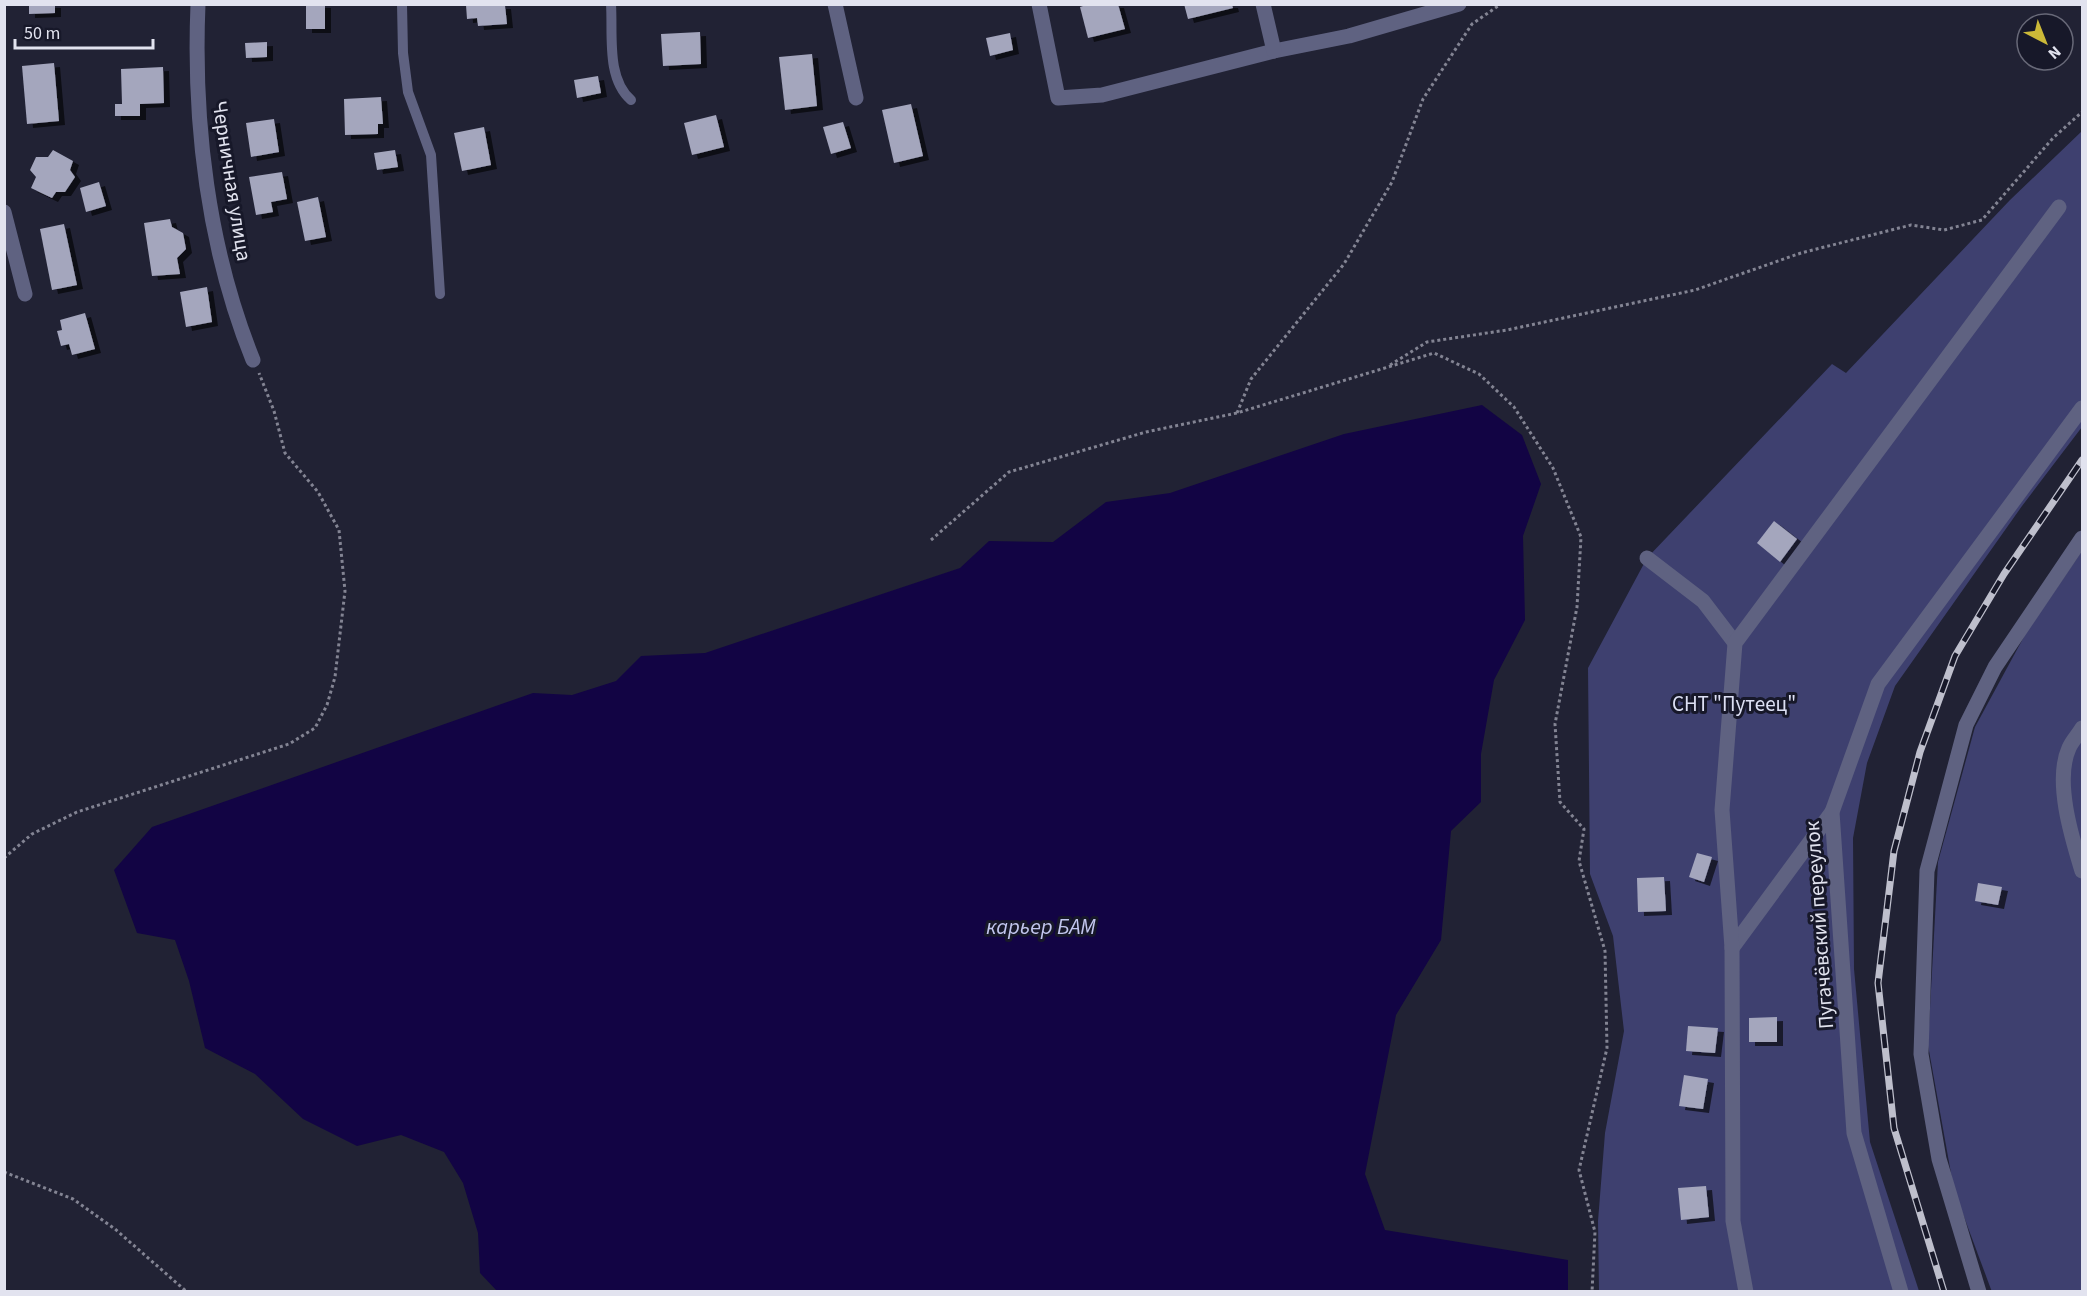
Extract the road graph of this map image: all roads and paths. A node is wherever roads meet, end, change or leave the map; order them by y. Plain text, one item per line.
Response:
1 (198, 4) edge
2 (402, 4) edge
3 (611, 4) edge
4 (835, 4) edge
5 (1039, 4) edge
6 (1263, 4) edge
7 (1459, 4) edge
8 (1501, 4) edge
9 (1274, 51) junction
10 (856, 98) dead end
11 (631, 100) dead end
12 (2082, 112) edge
13 (2059, 207) dead end
14 (4, 213) edge
15 (25, 294) dead end
16 (440, 294) dead end
17 (253, 360) joint
18 (1386, 368) junction
19 (2082, 408) edge
20 (1237, 413) junction
21 (2082, 538) edge
22 (931, 540) dead end
23 (1647, 558) dead end
24 (1736, 643) junction
25 (2082, 729) edge
26 (1832, 812) junction
27 (4, 858) edge
28 (2082, 871) edge
29 (1732, 948) junction
30 (4, 1172) edge
31 (187, 1292) edge
32 (1592, 1292) edge
33 (1746, 1292) edge
34 (1901, 1292) edge
35 (1979, 1292) edge

1 - 17 street, Черничная улица
2 - 16 lane
3 - 11 lane
4 - 10 street
5 - 9 street
6 - 9 street
7 - 9 street
8 - 20 path
12 - 18 path
13 - 24 street
14 - 15 street
17 - 27 path
18 - 20 path
18 - 32 path
19 - 26 street, Пугачёвский переулок
20 - 22 path
21 - 35 street
23 - 24 street
24 - 29 street
25 - 28 street
26 - 29 street
26 - 34 street, Пугачёвский переулок
29 - 33 street
30 - 31 path

